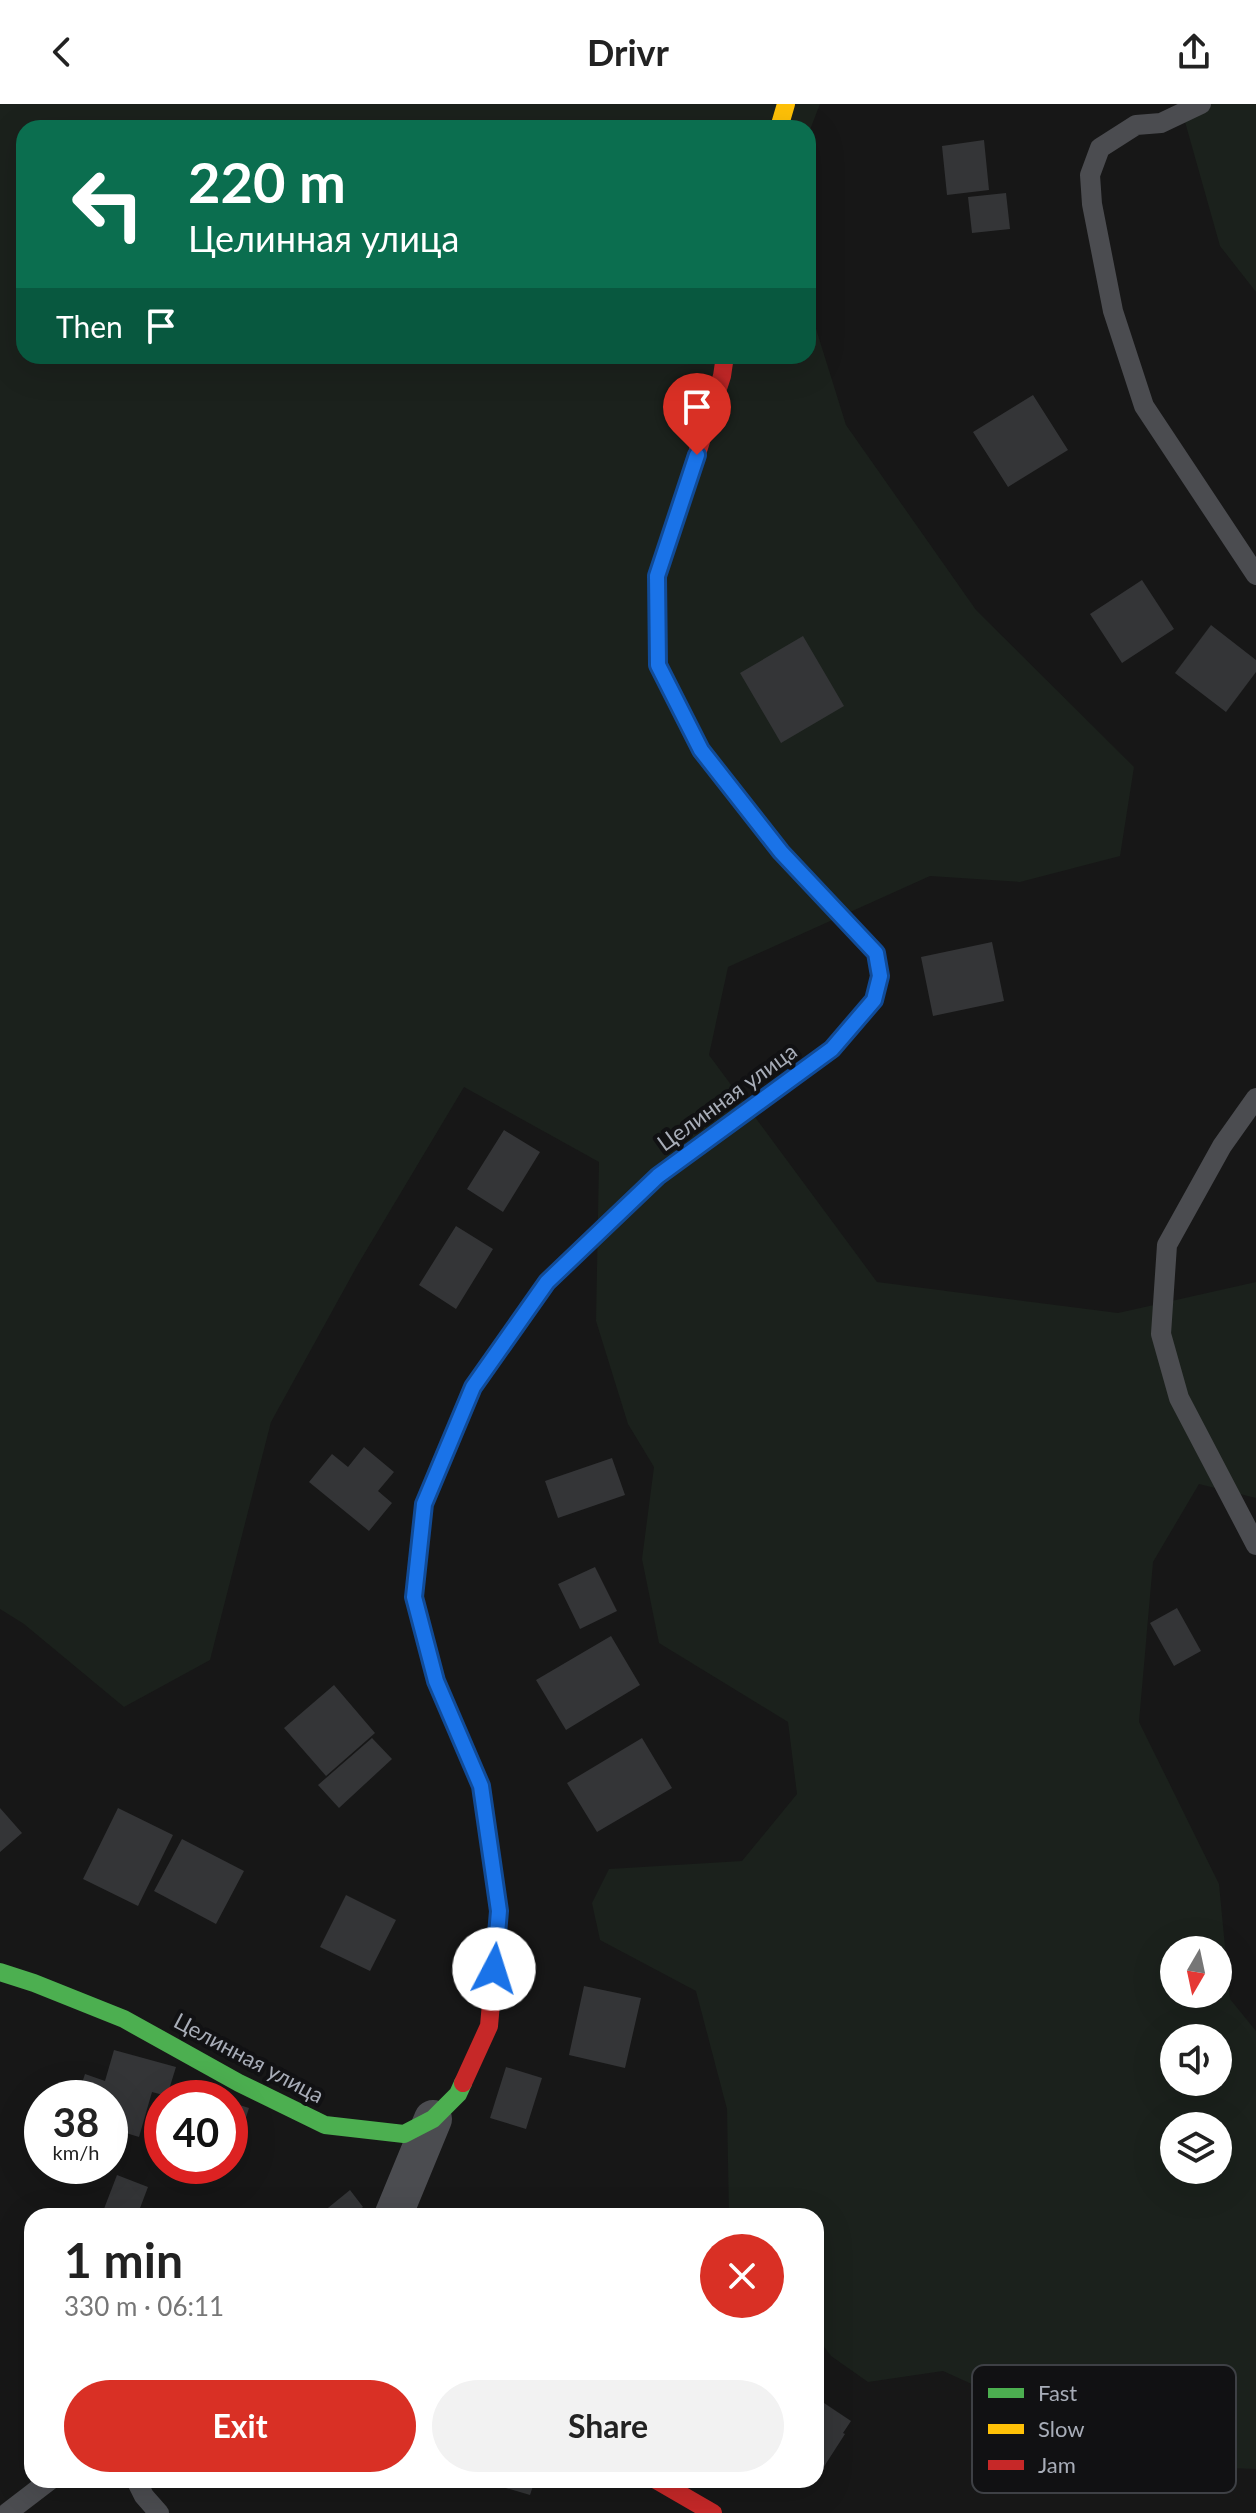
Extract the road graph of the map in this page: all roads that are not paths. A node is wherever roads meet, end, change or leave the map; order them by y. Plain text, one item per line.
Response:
1 (1201, 104) edge
2 (724, 364) edge
3 (1256, 575) edge
4 (1256, 1098) edge
5 (1256, 1545) edge
6 (0, 1972) edge
7 (433, 2119) junction
8 (396, 2208) edge
9 (40, 2488) edge
10 (140, 2488) edge
11 (670, 2488) edge
12 (7, 2513) edge
13 (159, 2513) edge
14 (713, 2513) edge

1 - 3 lane
2 - 7 street, Целинная улица
4 - 5 lane
6 - 7 street, Целинная улица
7 - 8 street
9 - 12 lane
10 - 13 lane
11 - 14 street

